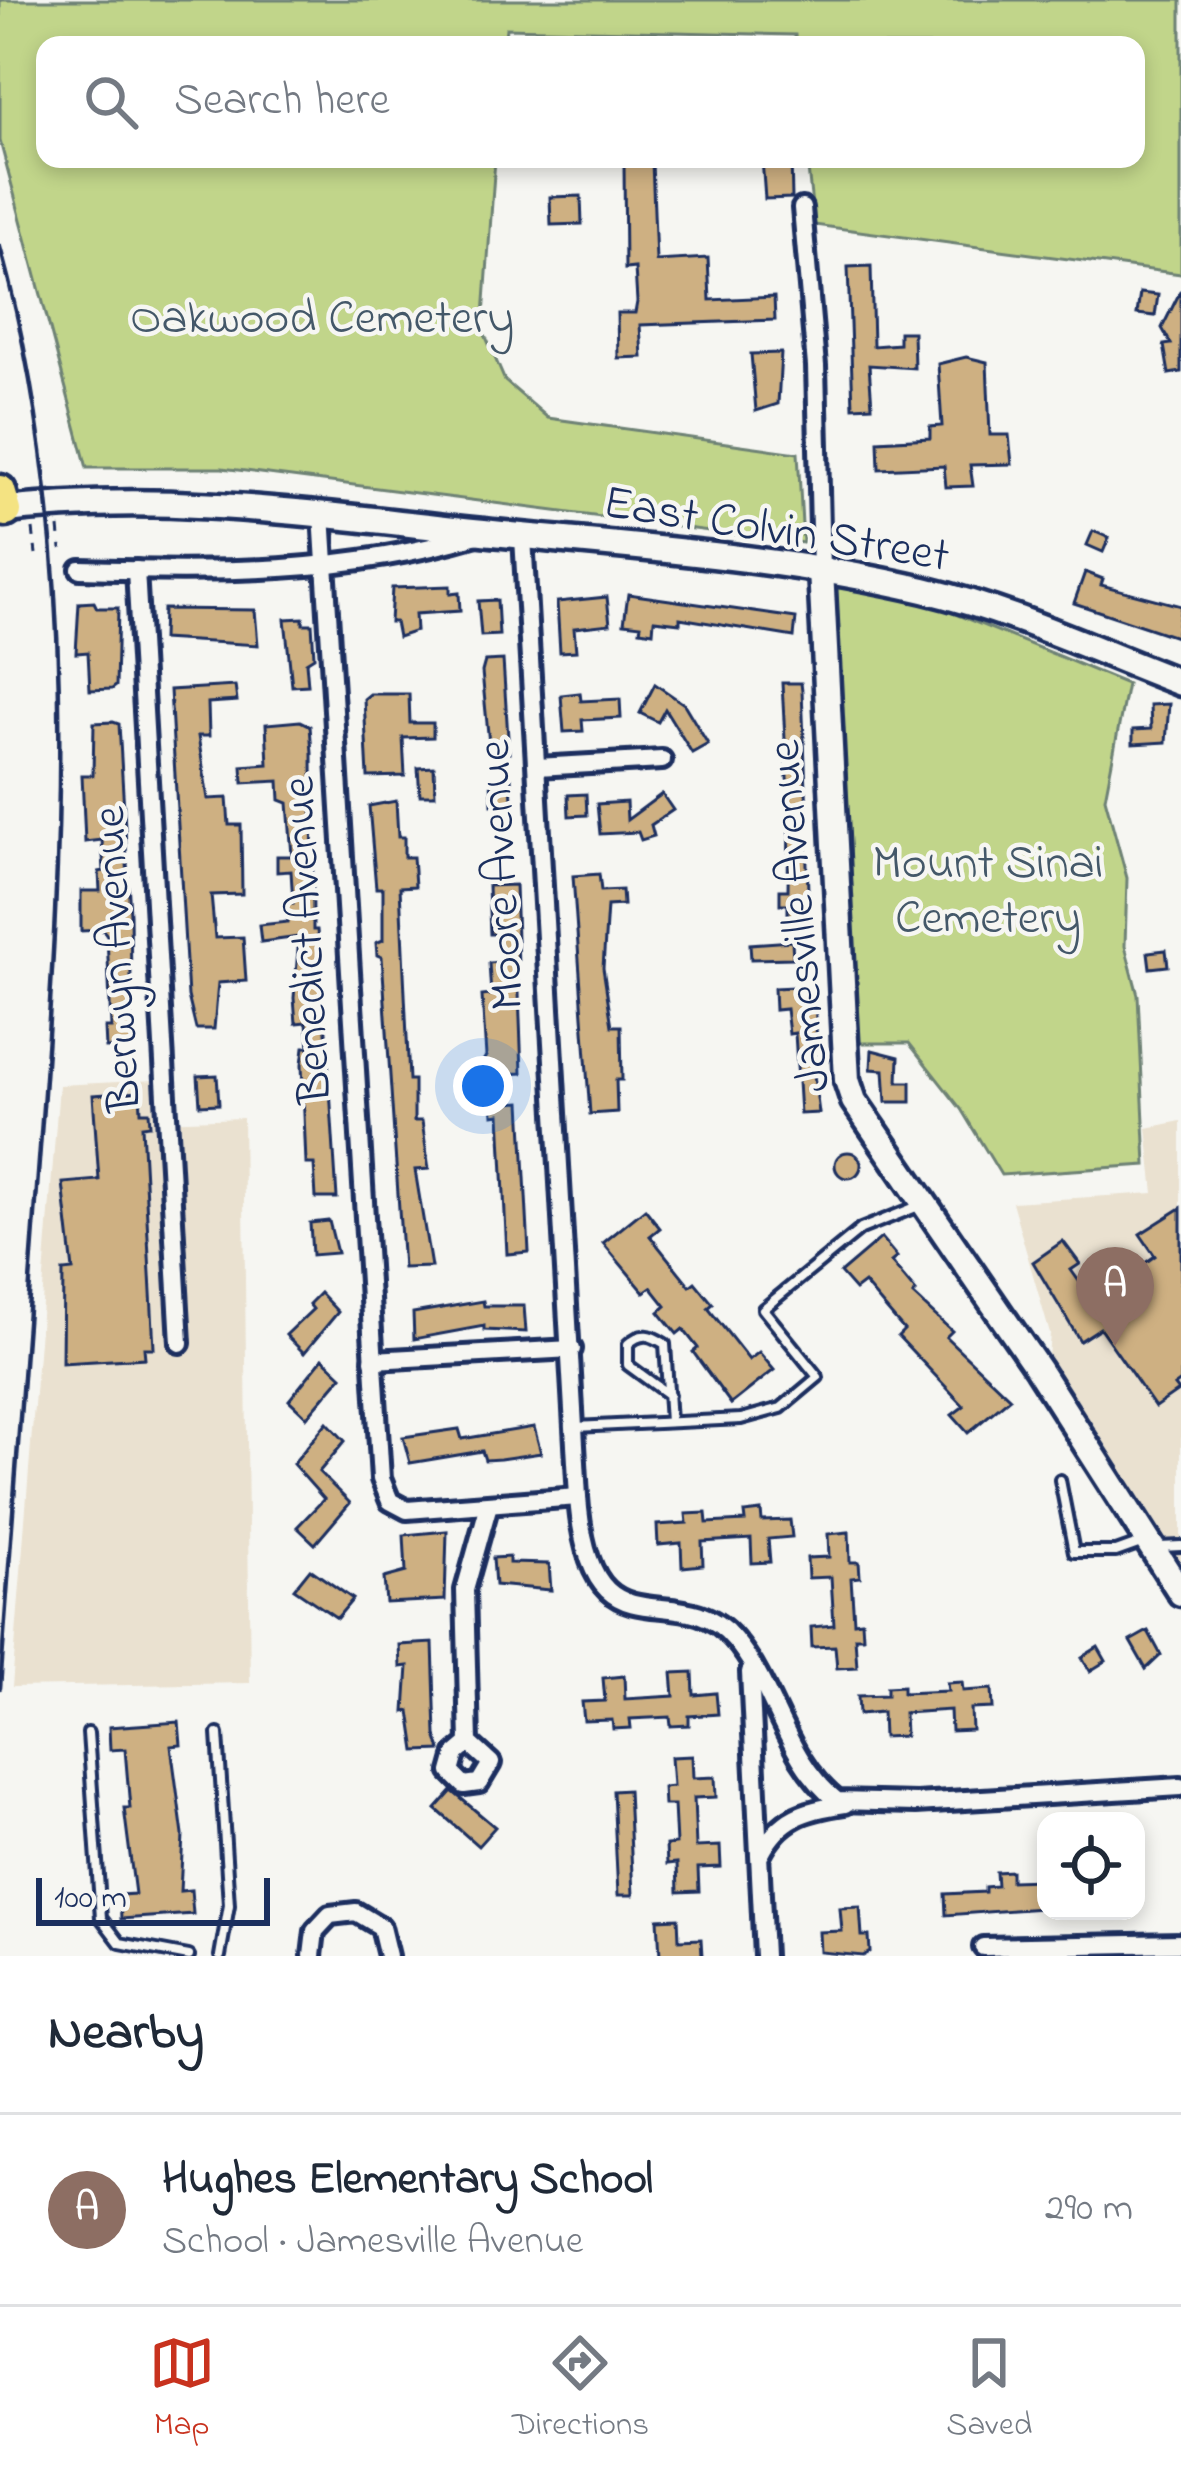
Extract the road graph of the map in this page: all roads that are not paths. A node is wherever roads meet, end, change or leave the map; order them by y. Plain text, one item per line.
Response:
1 (802, 208) dead end
2 (10, 510) edge
3 (322, 514) junction
4 (487, 532) junction
5 (523, 537) junction
6 (325, 567) junction
7 (80, 569) dead end
8 (136, 571) junction
9 (821, 571) junction
10 (1181, 683) edge
11 (662, 760) dead end
12 (537, 767) junction
13 (922, 1204) junction
14 (180, 1343) dead end
15 (572, 1349) junction
16 (373, 1360) junction
17 (669, 1395) junction
18 (670, 1422) junction
19 (575, 1427) junction
20 (1060, 1480) dead end
21 (578, 1497) junction
22 (488, 1508) junction
23 (1150, 1543) junction
24 (1181, 1546) edge
25 (1181, 1593) edge
26 (750, 1665) junction
27 (88, 1733) dead end
28 (218, 1734) dead end
29 (469, 1743) dead end
30 (1181, 1787) edge
31 (846, 1803) junction
32 (761, 1854) junction
33 (1181, 1942) edge
34 (983, 1947) dead end
35 (1044, 1950) edge
36 (189, 1956) edge
37 (220, 1956) edge
38 (312, 1956) edge
39 (388, 1956) edge
40 (764, 1956) edge

1 - 9 street, Jamesville Avenue
2 - 3 street, East Colvin Street
3 - 4 street, East Colvin Street
3 - 6 street, Benedict Avenue
4 - 5 street, East Colvin Street
4 - 6 street, East Colvin Street
5 - 9 street, East Colvin Street
5 - 12 street, Moore Avenue
6 - 8 street, East Colvin Street
6 - 16 street, Benedict Avenue
7 - 8 street, East Colvin Street
8 - 14 street, Berwyn Avenue
9 - 10 street, East Colvin Street
9 - 13 street, Jamesville Avenue
11 - 12 street
12 - 15 street, Moore Avenue
13 - 18 lane
13 - 23 street, Jamesville Avenue
15 - 16 street
15 - 19 street, Moore Avenue
16 - 22 street, Benedict Avenue
17 - 17 lane
17 - 18 lane
18 - 19 lane
19 - 21 street, Moore Avenue
20 - 23 lane
21 - 22 street
21 - 26 street, Moore Avenue
22 - 29 street
23 - 24 lane
23 - 25 street, Jamesville Avenue
26 - 31 street, Moore Avenue
26 - 32 street
27 - 36 lane
28 - 37 lane
30 - 31 street
31 - 32 street
32 - 40 street
33 - 35 street
34 - 35 street
38 - 39 street

